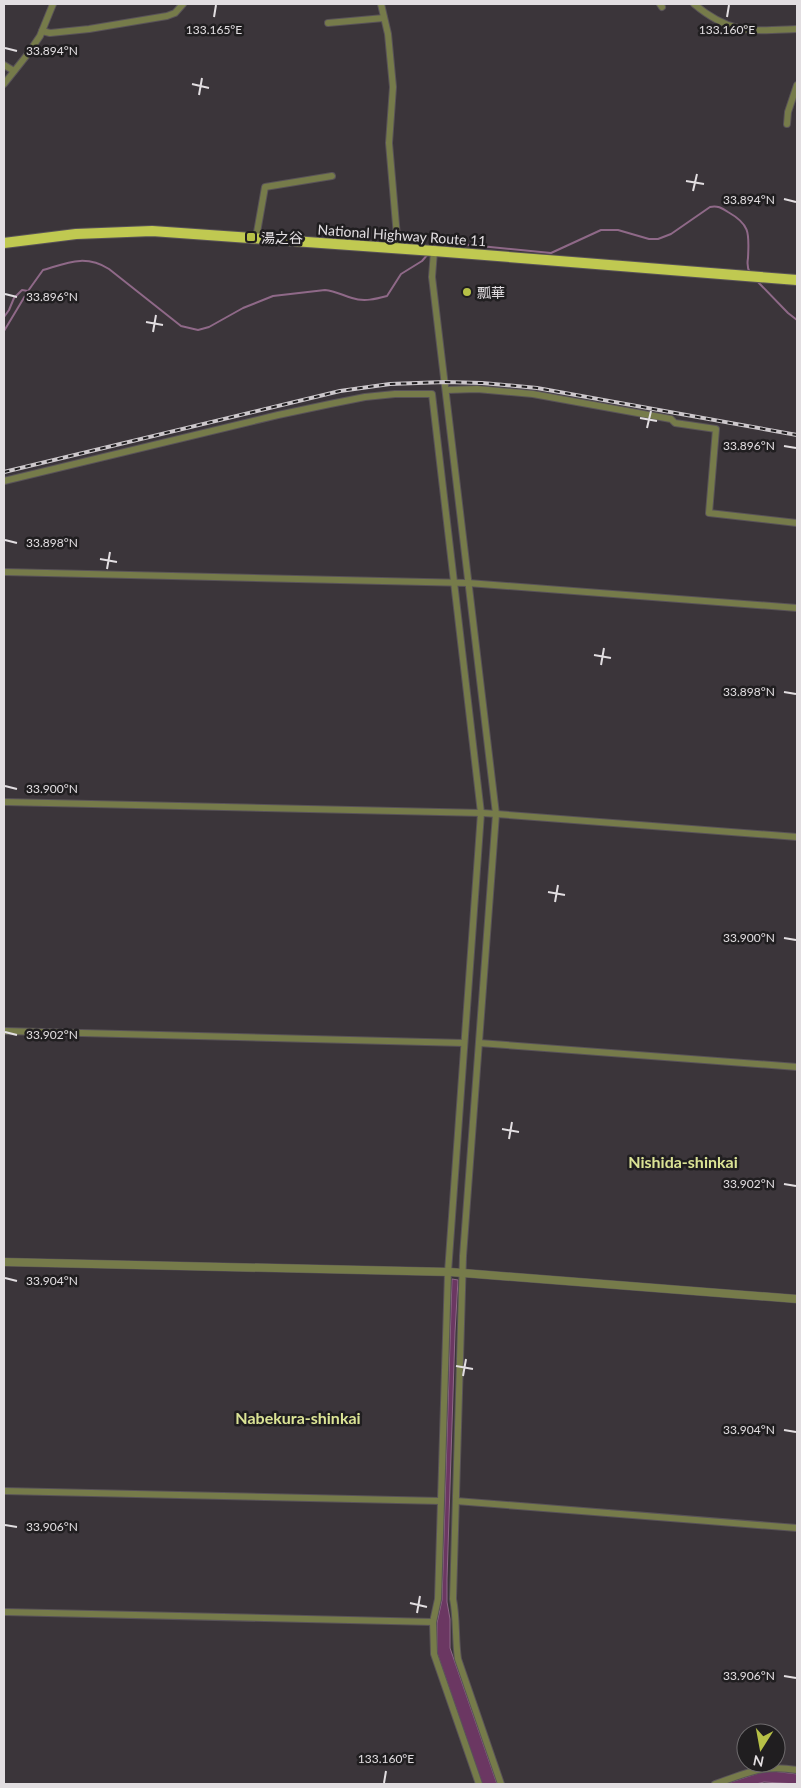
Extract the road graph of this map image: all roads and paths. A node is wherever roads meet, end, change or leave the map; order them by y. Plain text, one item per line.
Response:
1 (53, 4) edge
2 (183, 4) edge
3 (381, 4) edge
4 (694, 4) edge
5 (384, 18) junction
6 (328, 23) dead end
7 (797, 29) edge
8 (42, 31) junction
9 (4, 65) edge
10 (14, 72) junction
11 (4, 84) edge
12 (797, 85) edge
13 (787, 124) dead end
14 (332, 176) dead end
15 (256, 238) junction
16 (4, 243) edge
17 (398, 248) junction
18 (434, 251) junction
19 (797, 280) edge
20 (446, 390) junction
21 (4, 481) edge
22 (797, 523) edge
23 (4, 572) edge
24 (456, 583) junction
25 (467, 583) junction
26 (797, 608) edge
27 (4, 802) edge
28 (482, 813) junction
29 (494, 814) junction
30 (797, 837) edge
31 (4, 1032) edge
32 (464, 1043) junction
33 (479, 1043) junction
34 (797, 1067) edge
35 (4, 1262) edge
36 (449, 1272) junction
37 (462, 1273) junction
38 (797, 1299) edge
39 (4, 1491) edge
40 (441, 1501) junction
41 (456, 1501) junction
42 (797, 1528) edge
43 (4, 1612) edge
44 (433, 1622) junction
45 (797, 1770) edge
46 (479, 1784) edge
47 (501, 1784) edge
48 (715, 1784) edge

1 - 8 street
2 - 8 street
3 - 5 street
4 - 7 street
5 - 6 street
5 - 17 street
8 - 10 street
9 - 10 street
10 - 11 street
12 - 13 street
14 - 15 street
15 - 16 highway, National Highway Route 11
15 - 17 highway, National Highway Route 11
17 - 18 highway, National Highway Route 11
18 - 19 highway, National Highway Route 11
18 - 20 street
20 - 22 street
20 - 25 street
21 - 24 street
23 - 24 street
24 - 25 street
24 - 28 street
25 - 26 street
25 - 29 street
27 - 28 street
28 - 29 street
28 - 32 street
29 - 30 street
29 - 33 street
31 - 32 street
32 - 36 street
33 - 34 street
33 - 37 street
35 - 36 street
36 - 37 street
36 - 40 street
37 - 38 street
37 - 41 street
39 - 40 street
40 - 44 street
41 - 42 street
41 - 47 street
43 - 44 street
44 - 46 street
45 - 48 street

